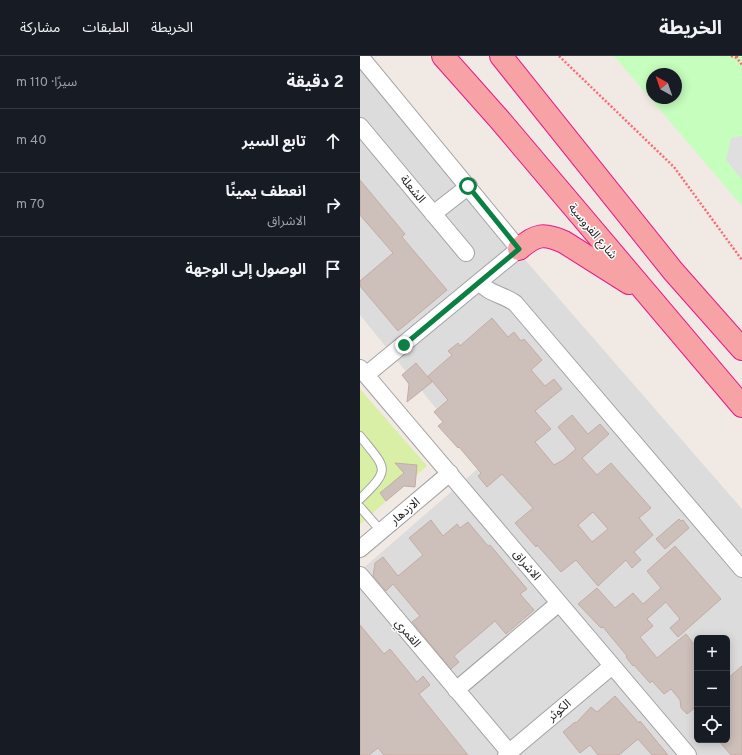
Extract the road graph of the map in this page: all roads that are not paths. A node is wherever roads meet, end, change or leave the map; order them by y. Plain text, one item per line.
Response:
1 (360, 56) edge
2 (443, 56) edge
3 (502, 56) edge
4 (360, 126) edge
5 (468, 186) junction
6 (433, 214) junction
7 (524, 244) junction
8 (466, 253) dead end
9 (479, 282) junction
10 (648, 296) junction
11 (742, 349) edge
12 (363, 372) edge
13 (742, 406) edge
14 (360, 436) edge
15 (450, 473) junction
16 (360, 499) edge
17 (360, 507) edge
18 (381, 531) junction
19 (360, 549) edge
20 (742, 569) edge
21 (360, 575) edge
22 (559, 603) junction
23 (612, 666) junction
24 (456, 690) junction
25 (508, 754) edge
26 (688, 755) edge

1 - 5 street
2 - 10 highway, شارع الفروسية
3 - 11 highway
4 - 6 street, الشعلة
5 - 6 street
5 - 7 street
6 - 8 street, الشعلة
7 - 9 street, الاشراق
7 - 10 highway
9 - 12 street, الاشراق
9 - 20 street
10 - 13 highway, شارع الفروسية
12 - 15 street, الاشراق
14 - 16 lane
15 - 18 street, الازدهار
15 - 22 street, الاشراق
17 - 18 lane
18 - 19 street, الازدهار
21 - 24 street, القمري
22 - 23 street, الاشراق
22 - 24 street
23 - 25 street, الكوثر
23 - 26 street, الاشراق
24 - 25 street, القمري

